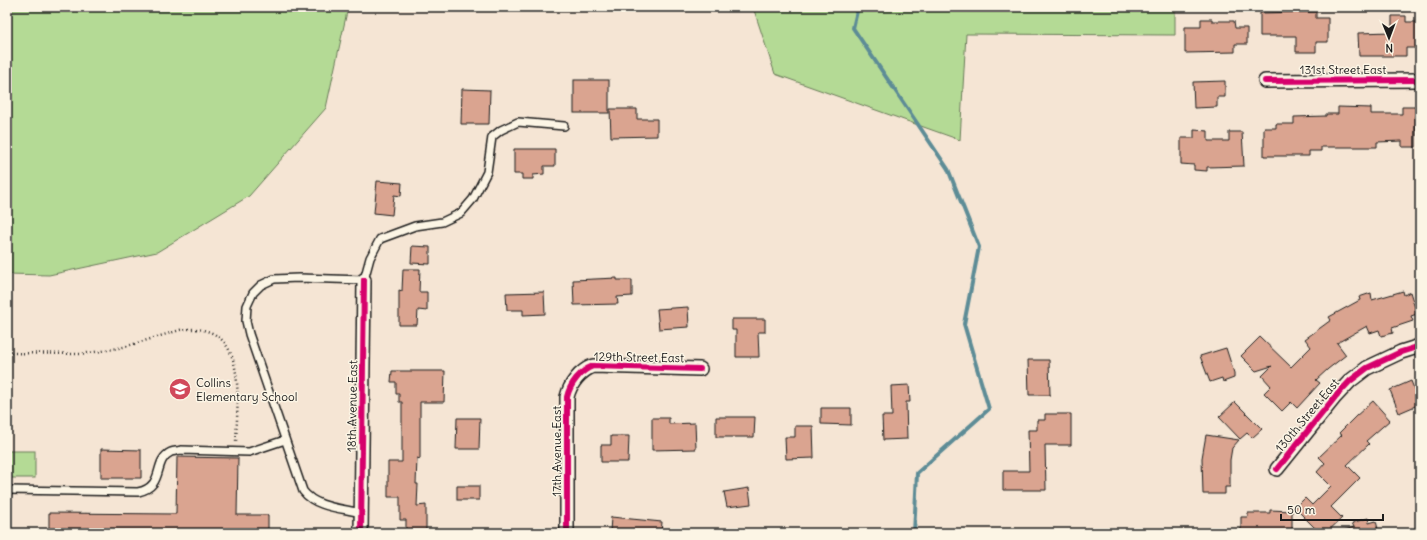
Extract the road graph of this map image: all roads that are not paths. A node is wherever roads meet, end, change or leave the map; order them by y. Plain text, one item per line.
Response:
1 (1420, 80) edge
2 (1265, 81) dead end
3 (564, 126) dead end
4 (364, 280) junction
5 (1420, 346) edge
6 (700, 369) dead end
7 (580, 373) joint
8 (285, 440) junction
9 (1277, 469) dead end
10 (7, 490) edge
11 (361, 513) junction
12 (361, 533) edge
13 (567, 533) edge

1 - 2 street, 131st Street East
3 - 4 lane
4 - 8 lane
4 - 11 street, 18th Avenue East
5 - 9 street, 130th Street East
6 - 7 street, 129th Street East
7 - 13 street, 17th Avenue East
8 - 10 lane
8 - 11 lane
11 - 12 street, 18th Avenue East

